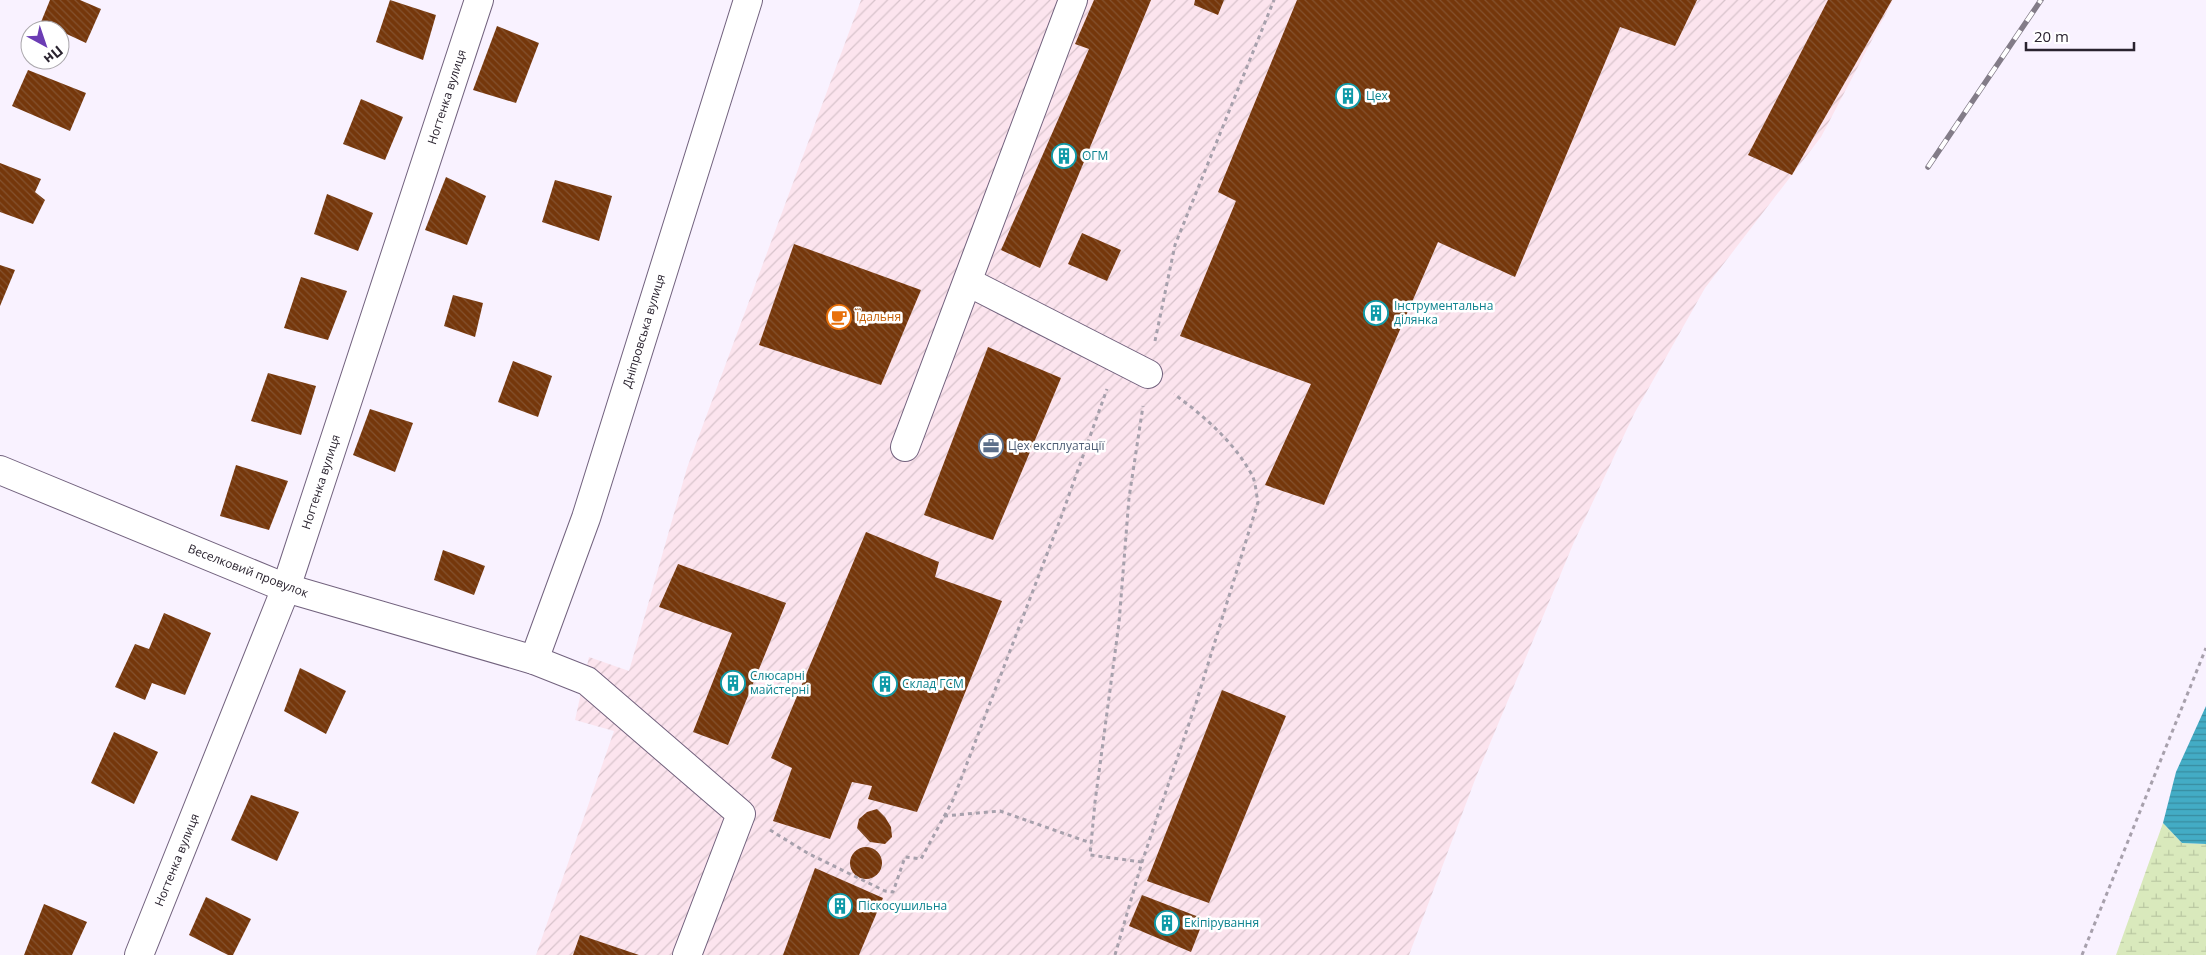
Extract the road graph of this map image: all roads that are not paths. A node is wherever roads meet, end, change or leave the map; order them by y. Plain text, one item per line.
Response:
1 (479, 0) edge
2 (748, 0) edge
3 (1073, 0) edge
4 (968, 282) junction
5 (1148, 374) road end
6 (905, 447) dead end
7 (0, 470) edge
8 (286, 588) junction
9 (534, 660) junction
10 (139, 955) edge
11 (687, 955) edge

1 - 8 street, Ногтенка вулиця
2 - 9 street, Дніпровська вулиця
3 - 4 street
4 - 5 street
4 - 6 street
7 - 8 street, Веселковий провулок
8 - 9 street, Веселковий провулок
8 - 10 street, Ногтенка вулиця
9 - 11 street, Веселковий провулок

